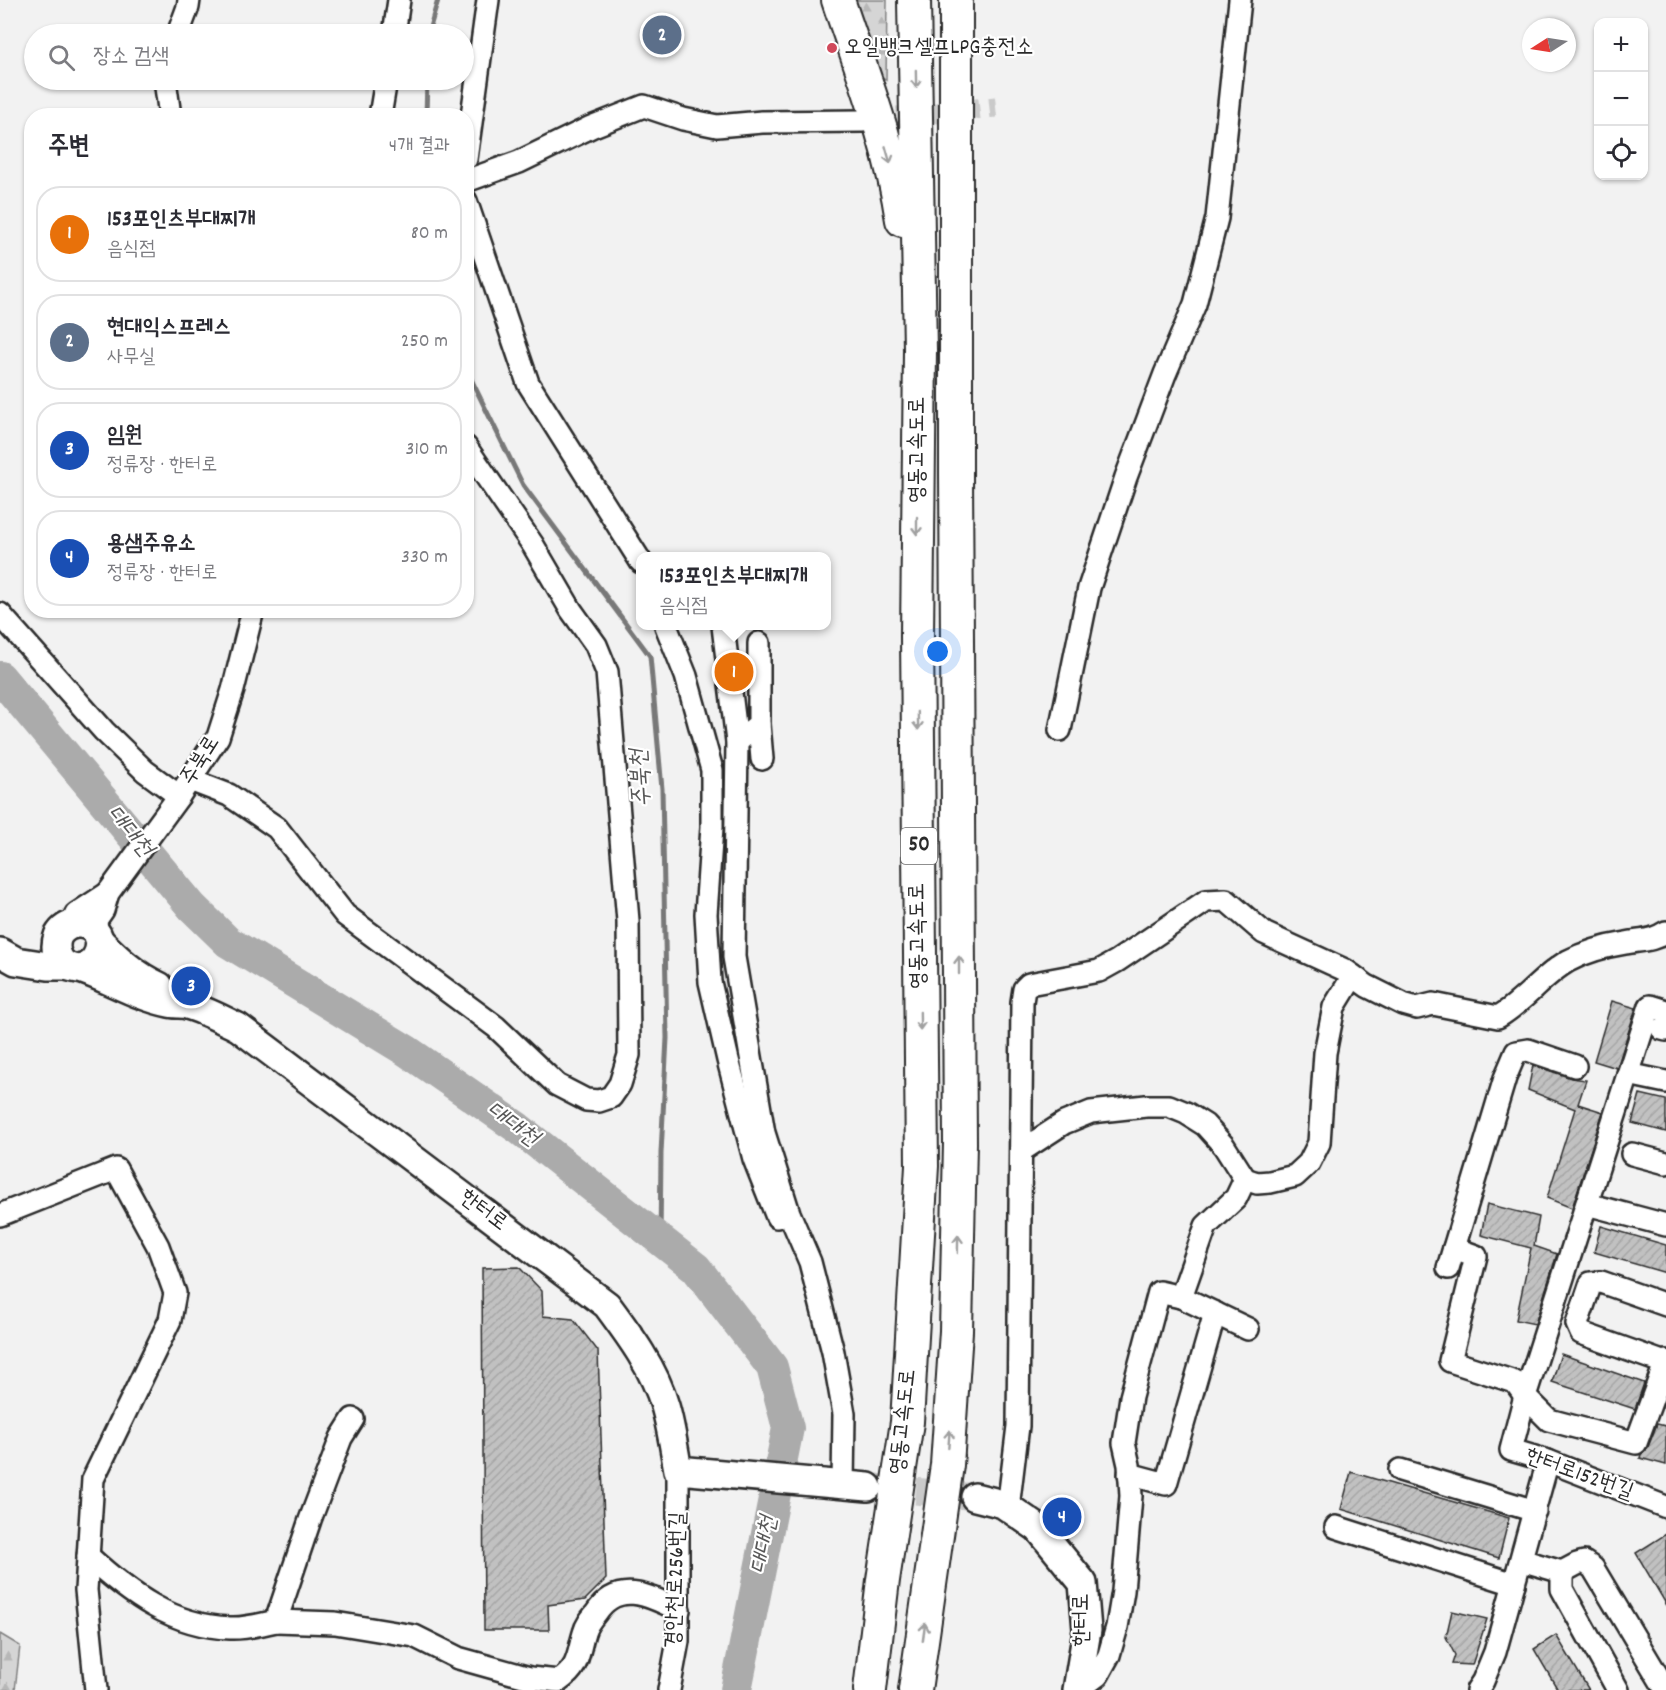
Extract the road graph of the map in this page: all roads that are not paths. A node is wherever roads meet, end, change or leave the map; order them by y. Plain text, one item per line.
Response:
1 (399, 0) edge
2 (488, 0) edge
3 (838, 0) edge
4 (914, 0) edge
5 (956, 0) edge
6 (1240, 0) edge
7 (191, 2) edge
8 (182, 24) edge
9 (395, 24) edge
10 (166, 90) edge
11 (384, 90) edge
12 (169, 108) edge
13 (381, 108) edge
14 (473, 108) edge
15 (863, 121) tunnel mouth
16 (474, 178) edge
17 (474, 224) edge
18 (920, 350) junction
19 (474, 459) edge
20 (636, 554) edge
21 (0, 614) edge
22 (251, 618) edge
23 (668, 630) edge
24 (723, 630) edge
25 (759, 644) dead end
26 (759, 724) junction
27 (1060, 730) dead end
28 (737, 742) junction
29 (762, 759) dead end
30 (180, 794) junction
31 (108, 893) junction
32 (66, 929) junction
33 (1666, 932) edge
34 (98, 937) junction
35 (2, 952) edge
36 (74, 967) junction
37 (1353, 976) junction
38 (184, 1004) junction
39 (1665, 1023) edge
40 (1575, 1066) dead end
41 (1628, 1074) junction
42 (1666, 1082) edge
43 (1021, 1151) junction
44 (1632, 1154) dead end
45 (1666, 1163) edge
46 (1245, 1179) junction
47 (1587, 1204) junction
48 (0, 1215) edge
49 (1666, 1225) edge
50 (1181, 1298) junction
51 (1666, 1305) edge
52 (1215, 1313) junction
53 (1248, 1329) dead end
54 (828, 1334) junction
55 (1666, 1362) edge
56 (1525, 1396) junction
57 (353, 1419) dead end
58 (1548, 1461) junction
59 (1400, 1470) dead end
60 (691, 1471) junction
61 (1130, 1474) junction
62 (856, 1486) joint
63 (975, 1497) tunnel mouth
64 (1666, 1507) edge
65 (1008, 1508) junction
66 (1535, 1511) junction
67 (1336, 1527) dead end
68 (88, 1556) junction
69 (1521, 1560) junction
70 (1562, 1572) junction
71 (1514, 1584) junction
72 (679, 1610) junction
73 (276, 1621) junction
74 (1483, 1687) edge
75 (96, 1690) edge
76 (669, 1690) edge
77 (870, 1690) edge
78 (915, 1690) edge
79 (1078, 1690) edge
80 (1618, 1690) edge
81 (1666, 1690) edge

1 - 9 street
2 - 14 street
3 -> 18 highway
4 -> 18 highway, 영동고속도로 / 50
78 -> 5 highway, 영동고속도로 / 50
6 - 27 street
7 - 8 street
10 - 12 street
11 - 13 street
15 - 16 street
17 - 20 street
18 -> 77 highway, 영동고속도로 / 50
19 - 30 street
21 - 30 street
22 - 30 street, 주북로
23 - 54 street
24 - 28 street
25 - 26 street
26 - 28 street
26 - 29 street
28 - 54 street
30 - 31 street, 주북로
31 - 32 street, 주북로
31 - 34 street, 주북로
32 - 34 main road
32 - 35 main road, 한터로
32 - 36 main road
33 - 37 street
34 - 36 main road
34 - 38 main road, 한터로
35 - 36 main road, 한터로
36 - 38 main road, 한터로
37 - 43 street
37 - 46 street
38 - 60 main road, 한터로
39 - 41 street
40 - 56 street
41 - 42 street
41 - 47 street
43 - 46 street
43 - 65 street
44 - 45 street
46 - 50 street
47 - 49 street
47 - 56 street
48 - 68 street
50 - 52 street
50 - 61 street
51 - 55 street
52 - 53 street
52 - 61 street
54 - 62 street
55 - 56 street
56 - 58 street, 한터로152번길
57 - 73 street
58 - 64 street, 한터로152번길
58 - 66 street
59 - 66 street
60 - 62 main road
60 - 72 street, 경안천로256번길
61 - 79 street
63 - 65 main road, 한터로
65 - 79 main road, 한터로
66 - 69 street
67 - 71 street
68 - 73 street
68 - 75 street
69 - 70 street
69 - 71 street
70 - 80 street
70 - 81 street
71 - 74 street
72 - 73 street
72 - 76 street, 경안천로256번길

